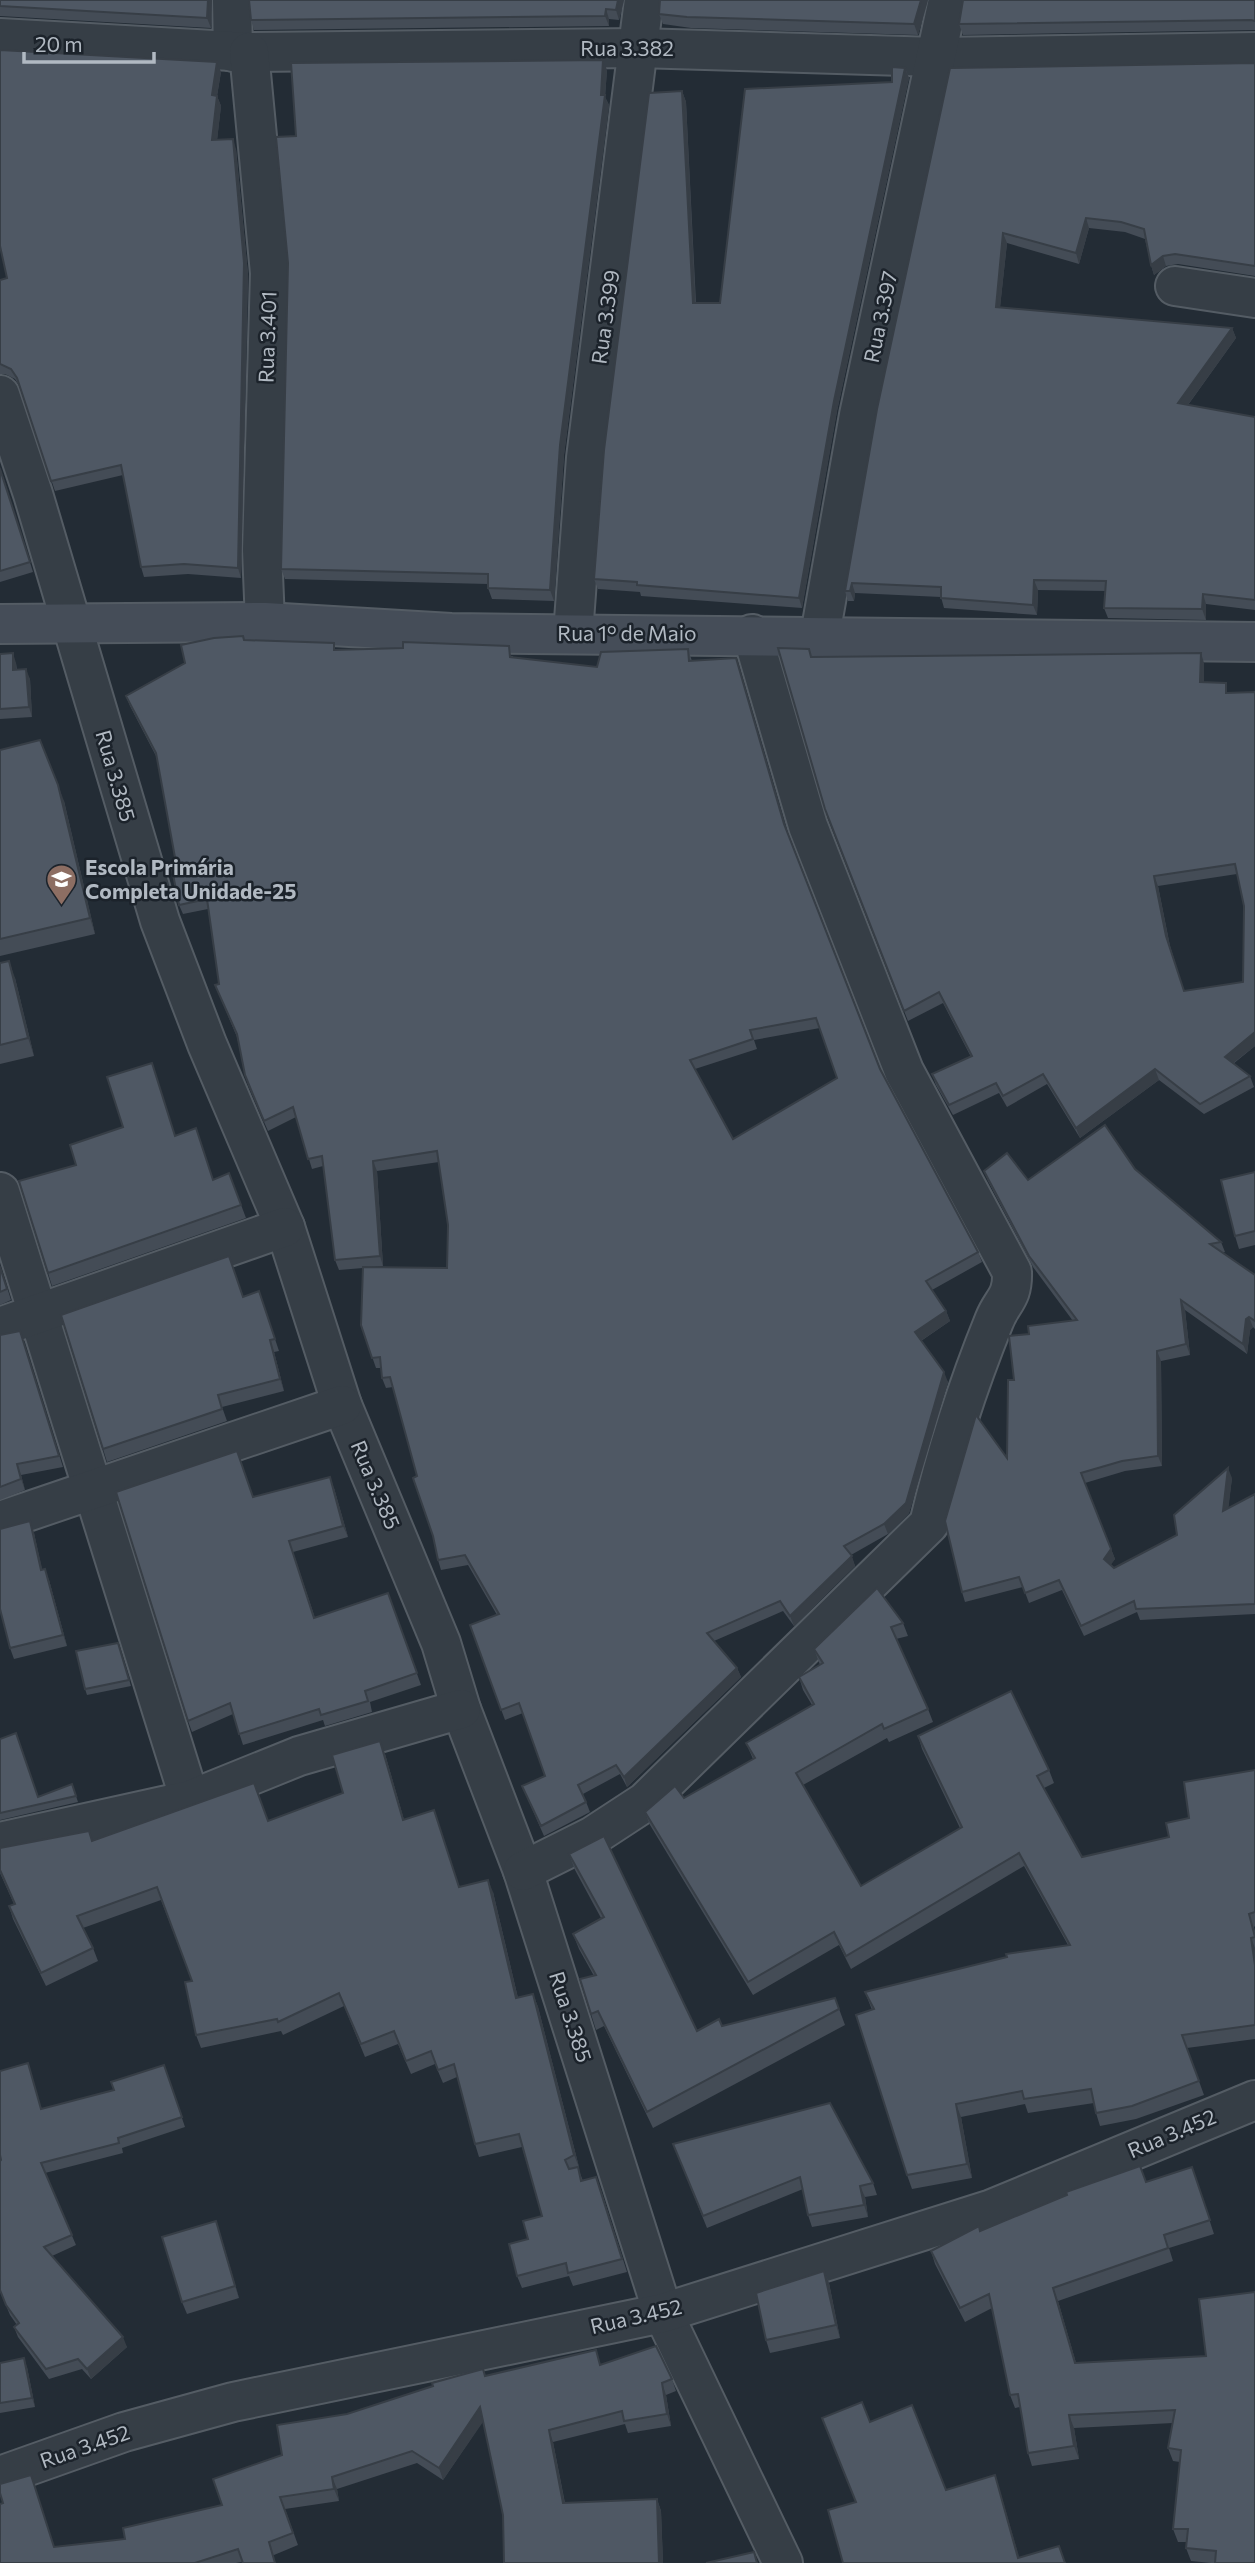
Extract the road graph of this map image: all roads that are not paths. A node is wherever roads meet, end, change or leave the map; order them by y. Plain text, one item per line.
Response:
1 (232, 0) edge
2 (644, 0) edge
3 (948, 0) edge
4 (0, 38) edge
5 (638, 48) junction
6 (241, 52) junction
7 (1255, 52) edge
8 (937, 57) junction
9 (1175, 286) dead end
10 (1255, 298) edge
11 (0, 395) edge
12 (70, 621) junction
13 (265, 622) junction
14 (0, 624) edge
15 (573, 634) junction
16 (752, 634) junction
17 (820, 635) junction
18 (1255, 642) edge
19 (0, 1192) edge
20 (285, 1227) junction
21 (39, 1312) junction
22 (0, 1327) edge
23 (342, 1405) junction
24 (94, 1491) junction
25 (0, 1521) edge
26 (461, 1709) junction
27 (190, 1800) junction
28 (0, 1842) edge
29 (523, 1871) junction
30 (1255, 2100) edge
31 (663, 2313) junction
32 (0, 2476) edge
33 (783, 2563) edge

1 - 6 street, Rua 3.401
2 - 5 street, Rua 3.399
3 - 8 street, Rua 3.397
4 - 6 street, Rua 3.382
5 - 6 street, Rua 3.382
5 - 8 street, Rua 3.382
5 - 15 street, Rua 3.399
6 - 13 street, Rua 3.401
7 - 8 street, Rua 3.382
8 - 17 street, Rua 3.397
9 - 10 street
11 - 12 street, Rua 3.385
12 - 13 street, Rua 1º de Maio
12 - 14 street, Rua 1º de Maio
12 - 20 street, Rua 3.385
13 - 15 street, Rua 1º de Maio
15 - 16 street, Rua 1º de Maio
16 - 17 street, Rua 1º de Maio
16 - 29 street
17 - 18 street, Rua 1º de Maio
19 - 21 street
20 - 21 street
20 - 23 street, Rua 3.385
21 - 22 street
21 - 24 street
23 - 24 street
23 - 26 street, Rua 3.385
24 - 25 street
24 - 27 street
26 - 27 street
26 - 29 street, Rua 3.385
27 - 28 street
29 - 31 street, Rua 3.385
30 - 31 street, Rua 3.452
31 - 32 street, Rua 3.452
31 - 33 street, Rua 3.385

